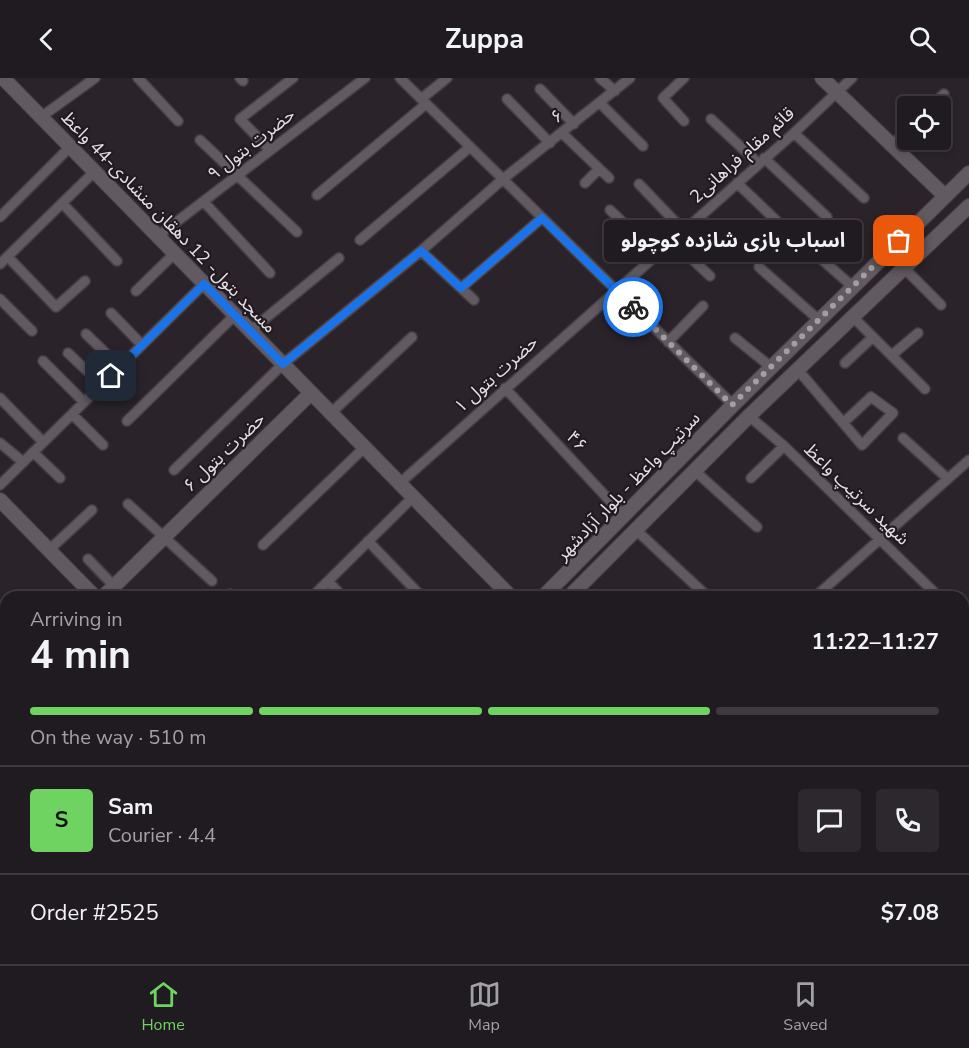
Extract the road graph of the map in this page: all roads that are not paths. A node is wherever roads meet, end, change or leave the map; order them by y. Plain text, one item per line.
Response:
1 (3, 78) edge
2 (95, 78) edge
3 (138, 78) edge
4 (293, 78) edge
5 (364, 78) edge
6 (400, 78) edge
7 (447, 78) edge
8 (600, 78) edge
9 (630, 78) edge
10 (684, 78) edge
11 (822, 78) edge
12 (852, 78) edge
13 (540, 89) dead end
14 (615, 91) junction
15 (837, 92) junction
16 (507, 99) dead end
17 (423, 101) junction
18 (600, 103) junction
19 (41, 117) junction
20 (711, 119) dead end
21 (178, 121) dead end
22 (684, 121) dead end
23 (574, 124) junction
24 (562, 133) junction
25 (794, 133) junction
26 (200, 140) dead end
27 (897, 140) edge
28 (550, 143) junction
29 (892, 145) junction
30 (643, 146) dead end
31 (70, 147) junction
32 (470, 147) junction
33 (270, 150) junction
34 (761, 161) junction
35 (599, 169) junction
36 (94, 172) junction
37 (969, 173) edge
38 (238, 175) junction
39 (609, 178) dead end
40 (503, 179) junction
41 (585, 183) dead end
42 (737, 183) junction
43 (639, 184) dead end
44 (317, 195) dead end
45 (945, 196) junction
46 (864, 198) dead end
47 (204, 202) junction
48 (62, 203) junction
49 (610, 210) dead end
50 (967, 212) edge
51 (0, 217) edge
52 (827, 217) dead end
53 (542, 218) junction
54 (783, 227) dead end
55 (683, 230) junction
56 (297, 232) dead end
57 (158, 236) junction
58 (360, 240) dead end
59 (672, 240) junction
60 (421, 251) junction
61 (175, 253) junction
62 (656, 254) junction
63 (786, 255) dead end
64 (8, 257) junction
65 (339, 258) dead end
66 (117, 261) dead end
67 (0, 264) edge
68 (759, 267) dead end
69 (904, 268) junction
70 (270, 273) dead end
71 (710, 276) dead end
72 (85, 281) dead end
73 (204, 284) junction
74 (853, 287) junction
75 (461, 288) junction
76 (615, 290) junction
77 (136, 291) dead end
78 (0, 299) edge
79 (474, 300) dead end
80 (941, 305) dead end
81 (703, 306) dead end
82 (111, 312) dead end
83 (235, 315) junction
84 (854, 317) junction
85 (819, 320) junction
86 (32, 331) dead end
87 (250, 331) junction
88 (918, 333) dead end
89 (86, 334) dead end
90 (412, 337) dead end
91 (873, 337) junction
92 (735, 338) dead end
93 (668, 342) junction
94 (142, 345) junction
95 (68, 353) dead end
96 (892, 356) junction
97 (43, 360) dead end
98 (845, 363) dead end
99 (283, 364) junction
100 (120, 367) junction
101 (771, 367) junction
102 (798, 370) junction
103 (102, 385) junction
104 (505, 388) junction
105 (925, 389) dead end
106 (311, 393) junction
107 (0, 398) edge
108 (84, 402) junction
109 (732, 405) junction
110 (331, 413) junction
111 (72, 414) junction
112 (749, 416) junction
113 (127, 421) dead end
114 (843, 423) junction
115 (903, 438) dead end
116 (43, 442) junction
117 (0, 443) edge
118 (103, 445) dead end
119 (784, 446) junction
120 (365, 447) junction
121 (33, 452) junction
122 (23, 462) junction
123 (968, 464) edge
124 (174, 470) dead end
125 (695, 471) junction
126 (60, 478) dead end
127 (751, 478) dead end
128 (948, 479) junction
129 (400, 483) junction
130 (0, 485) edge
131 (413, 497) junction
132 (0, 500) edge
133 (128, 504) dead end
134 (92, 510) dead end
135 (624, 516) junction
136 (757, 527) dead end
137 (636, 530) junction
138 (164, 537) junction
139 (880, 540) junction
140 (369, 541) junction
141 (263, 545) dead end
142 (49, 550) junction
143 (88, 559) dead end
144 (212, 581) dead end
145 (328, 582) junction
146 (114, 586) junction
147 (89, 591) edge
148 (109, 591) edge
149 (318, 591) edge
150 (337, 591) edge
151 (416, 591) edge
152 (505, 591) edge
153 (549, 591) edge
154 (575, 591) edge
155 (702, 591) edge
156 (822, 591) edge
157 (933, 591) edge

1 - 19 street, مسجد بتول- 12 دهقان منشادی-44 واعظ
2 - 19 street
3 - 21 street
4 - 33 street
5 - 33 street, حضرت بتول ۹
6 - 17 street
7 - 17 street
8 - 14 street
9 - 14 street, ۶
10 - 22 street
11 - 15 street
12 - 15 street, 2قائم مقام فراهانی
13 - 23 street
14 - 18 street, ۶
15 - 25 street, 2قائم مقام فراهانی
15 - 29 street
16 - 28 street
17 - 32 street
17 - 44 street
18 - 23 street, ۶
18 - 30 street
19 - 31 street, مسجد بتول- 12 دهقان منشادی-44 واعظ
20 - 34 street
23 - 24 street, ۶
24 - 28 street, ۶
24 - 35 street
25 - 34 street, 2قائم مقام فراهانی
25 - 46 street
26 - 38 street
27 - 29 street
28 - 40 street, ۶
29 - 45 street
31 - 36 street, مسجد بتول- 12 دهقان منشادی-44 واعظ
31 - 51 street
32 - 40 street
32 - 58 street
33 - 38 street, حضرت بتول ۹
34 - 42 street, 2قائم مقام فراهانی
34 - 52 street
35 - 39 street
35 - 41 street
36 - 48 street
36 - 57 street, مسجد بتول- 12 دهقان منشادی-44 واعظ
37 - 45 street, سرتیپ واعظ - بلوار آزادشهر
38 - 47 street, حضرت بتول ۹
38 - 56 street
40 - 53 street
40 - 60 street, ۶
42 - 54 street
42 - 55 street, 2قائم مقام فراهانی
43 - 55 street
45 - 74 street, سرتیپ واعظ - بلوار آزادشهر
47 - 57 street, حضرت بتول ۹
47 - 70 street
48 - 64 street
48 - 66 street
49 - 62 street
50 - 69 street, سرتیپ واعظ - بلوار آزادشهر
53 - 75 street
53 - 76 street
55 - 59 street, 2قائم مقام فراهانی
57 - 61 street, مسجد بتول- 12 دهقان منشادی-44 واعظ
59 - 62 street, 2قائم مقام فراهانی
59 - 71 street
60 - 75 street
60 - 99 street, ۶
61 - 73 street, مسجد بتول- 12 دهقان منشادی-44 واعظ
61 - 77 street
62 - 76 street, 2قائم مقام فراهانی
63 - 74 street
64 - 67 street
64 - 72 street
65 - 87 street
68 - 85 street
69 - 80 street
69 - 84 street, سرتیپ واعظ - بلوار آزادشهر
73 - 83 street, مسجد بتول- 12 دهقان منشادی-44 واعظ
73 - 94 street
74 - 85 street, سرتیپ واعظ - بلوار آزادشهر
75 - 79 street
76 - 93 street
76 - 104 street, حضرت بتول ۱
78 - 86 street
81 - 93 street
82 - 94 street
83 - 87 street, مسجد بتول- 12 دهقان منشادی-44 واعظ
83 - 113 street
84 - 91 street
84 - 102 street, سرتیپ واعظ - بلوار آزادشهر
85 - 101 street, سرتیپ واعظ - بلوار آزادشهر
87 - 99 street, مسجد بتول- 12 دهقان منشادی-44 واعظ
88 - 96 street
89 - 100 street
90 - 110 street
91 - 96 street
91 - 98 street
92 - 101 street
93 - 109 street
94 - 100 street
95 - 103 street
96 - 105 street
97 - 108 street
99 - 106 street, مسجد بتول- 12 دهقان منشادی-44 واعظ
99 - 124 street, ۶
100 - 103 street
101 - 109 street, سرتیپ واعظ - بلوار آزادشهر
102 - 112 street, سرتیپ واعظ - بلوار آزادشهر
102 - 114 street
103 - 108 street
104 - 129 street, حضرت بتول ۱
104 - 135 street, ۴۶
106 - 110 street, مسجد بتول- 12 دهقان منشادی-44 واعظ
106 - 138 street, حضرت بتول ۶
107 - 116 street
108 - 111 street
109 - 135 street, سرتیپ واعظ - بلوار آزادشهر
110 - 120 street, مسجد بتول- 12 دهقان منشادی-44 واعظ
111 - 116 street
111 - 118 street
112 - 119 street, شهید سرتیپ واعظ
112 - 125 street, سرتیپ واعظ - بلوار آزادشهر
114 - 114 street
115 - 128 street
116 - 121 street
117 - 122 street
119 - 127 street
119 - 139 street, شهید سرتیپ واعظ
120 - 129 street, مسجد بتول- 12 دهقان منشادی-44 واعظ
120 - 141 street
121 - 122 street
121 - 126 street
122 - 130 street
123 - 128 street
125 - 136 street
125 - 137 street, سرتیپ واعظ - بلوار آزادشهر
128 - 139 street
129 - 131 street, مسجد بتول- 12 دهقان منشادی-44 واعظ
131 - 140 street
131 - 152 street, مسجد بتول- 12 دهقان منشادی-44 واعظ
132 - 142 street
133 - 138 street
134 - 142 street
135 - 153 street, سرتیپ واعظ - بلوار آزادشهر
137 - 154 street, سرتیپ واعظ - بلوار آزادشهر
137 - 155 street
138 - 144 street
138 - 146 street, حضرت بتول ۶
139 - 156 street
139 - 157 street, شهید سرتیپ واعظ
140 - 145 street
140 - 151 street
142 - 147 street
143 - 146 street
145 - 149 street
145 - 150 street
146 - 148 street, حضرت بتول ۶

